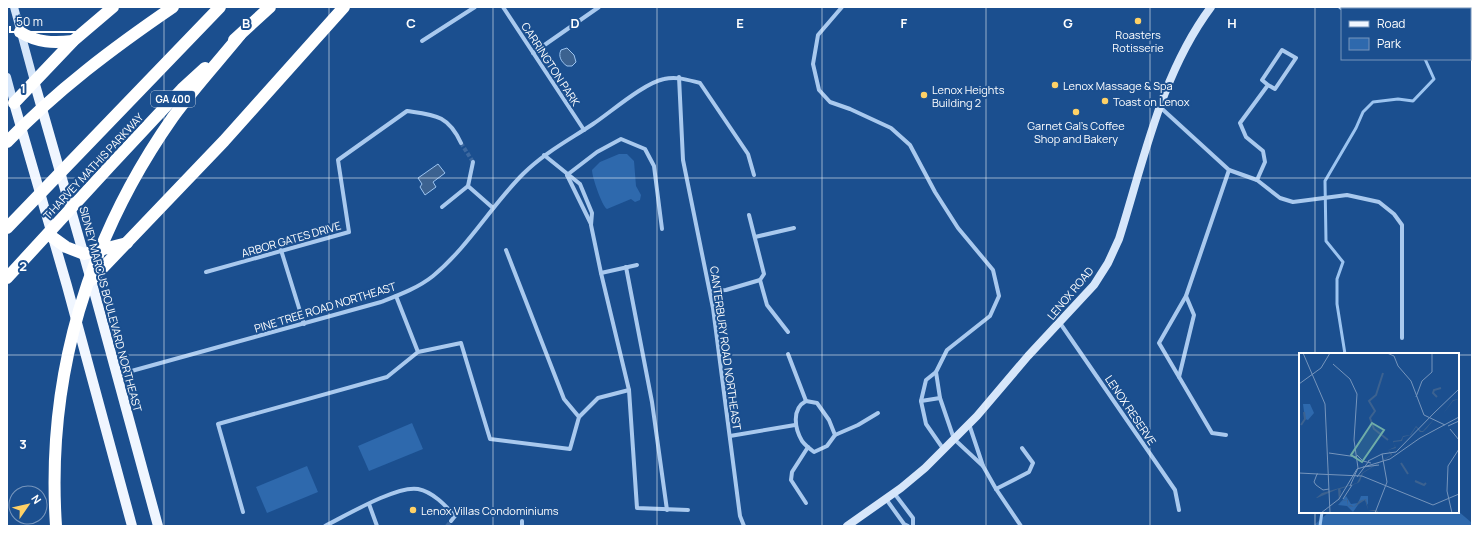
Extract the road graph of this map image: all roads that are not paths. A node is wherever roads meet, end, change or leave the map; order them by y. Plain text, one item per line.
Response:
1 (14, 7) edge
2 (114, 7) edge
3 (173, 7) edge
4 (220, 7) edge
5 (270, 7) edge
6 (344, 7) edge
7 (475, 7) edge
8 (503, 7) edge
9 (599, 7) edge
10 (842, 7) edge
11 (1211, 7) edge
12 (20, 32) junction
13 (240, 35) junction
14 (74, 41) junction
15 (422, 41) dead end
16 (533, 53) junction
17 (7, 77) edge
18 (679, 77) junction
19 (34, 82) junction
20 (1268, 85) junction
21 (14, 103) junction
22 (1160, 107) junction
23 (584, 130) junction
24 (7, 142) edge
25 (461, 143) tunnel mouth
26 (544, 155) junction
27 (473, 162) tunnel mouth
28 (1229, 170) junction
29 (567, 175) junction
30 (754, 175) dead end
31 (1257, 180) junction
32 (468, 186) junction
33 (589, 201) junction
34 (580, 204) junction
35 (442, 207) dead end
36 (493, 208) junction
37 (749, 215) dead end
38 (591, 225) junction
39 (7, 228) edge
40 (794, 228) dead end
41 (662, 229) dead end
42 (52, 237) junction
43 (755, 237) junction
44 (128, 242) junction
45 (281, 250) junction
46 (506, 250) dead end
47 (84, 254) junction
48 (637, 265) dead end
49 (626, 267) junction
50 (206, 272) dead end
51 (601, 273) junction
52 (10, 275) edge
53 (91, 280) junction
54 (760, 280) junction
55 (710, 291) junction
56 (396, 296) junction
57 (1186, 296) junction
58 (1060, 323) junction
59 (304, 324) junction
60 (788, 332) dead end
61 (1402, 338) dead end
62 (418, 352) junction
63 (788, 354) dead end
64 (936, 372) junction
65 (116, 375) junction
66 (1179, 377) junction
67 (629, 390) junction
68 (940, 398) junction
69 (806, 401) junction
70 (921, 401) junction
71 (878, 413) dead end
72 (580, 417) junction
73 (969, 424) junction
74 (796, 425) junction
75 (835, 435) junction
76 (1226, 435) dead end
77 (730, 436) junction
78 (954, 439) junction
79 (808, 447) junction
80 (1022, 448) dead end
81 (944, 450) junction
82 (983, 466) junction
83 (996, 490) junction
84 (894, 493) junction
85 (886, 499) junction
86 (806, 503) dead end
87 (369, 504) junction
88 (666, 510) junction
89 (688, 510) dead end
90 (1179, 510) dead end
91 (243, 512) dead end
92 (450, 521) dead end
93 (56, 526) edge
94 (132, 526) edge
95 (158, 526) edge
96 (325, 526) edge
97 (377, 526) edge
98 (744, 526) edge
99 (847, 526) edge
100 (908, 526) edge
101 (913, 526) edge
102 (1021, 526) edge

1 - 12 street, SIDNEY MARCUS BOULEVARD NORTHEAST
2 - 14 highway
3 - 24 highway
4 - 39 highway, T HARVEY MATHIS PARKWAY / GA 400
5 - 13 highway, T HARVEY MATHIS PARKWAY / GA 400
6 - 44 highway
7 - 15 street
8 - 16 street, CARRINGTON PARK
9 - 16 street
10 - 64 street
11 - 22 street, LENOX ROAD
12 - 14 highway
12 - 19 street, SIDNEY MARCUS BOULEVARD NORTHEAST
13 - 52 highway, T HARVEY MATHIS PARKWAY / GA 400
13 - 93 highway
14 - 19 highway
16 - 23 street, CARRINGTON PARK
17 - 21 street
18 - 23 street, PINE TREE ROAD NORTHEAST
18 - 30 street
18 - 55 street, CANTERBURY ROAD NORTHEAST
19 - 21 highway
19 - 47 main road, SIDNEY MARCUS BOULEVARD NORTHEAST
20 - 20 street
20 - 31 street
21 - 42 main road
22 - 28 street
22 - 58 street, LENOX ROAD
23 - 26 street, PINE TREE ROAD NORTHEAST
25 - 45 street, ARBOR GATES DRIVE
26 - 29 street
26 - 36 street, PINE TREE ROAD NORTHEAST
27 - 32 street
28 - 31 street
28 - 57 street
29 - 33 street
29 - 34 street
29 - 41 street
31 - 61 street
32 - 35 street
32 - 36 street
33 - 34 street
33 - 38 street
34 - 38 street
36 - 56 street, PINE TREE ROAD NORTHEAST
37 - 43 street
38 - 51 street
40 - 43 street
42 - 47 highway
42 - 94 main road
43 - 54 street
44 - 47 highway
44 - 53 highway
45 - 50 street, ARBOR GATES DRIVE
45 - 59 street
46 - 72 street
47 - 53 main road, SIDNEY MARCUS BOULEVARD NORTHEAST
48 - 49 street
49 - 51 street
49 - 88 street
51 - 67 street
53 - 65 main road, SIDNEY MARCUS BOULEVARD NORTHEAST
54 - 55 street
54 - 60 street
55 - 77 street, CANTERBURY ROAD NORTHEAST
56 - 59 street, PINE TREE ROAD NORTHEAST
56 - 62 street
57 - 66 street
57 - 66 street
58 - 73 street, LENOX ROAD
58 - 90 street, LENOX RESERVE
59 - 65 street, PINE TREE ROAD NORTHEAST
62 - 72 street
62 - 91 street
63 - 69 street
64 - 68 street
64 - 70 street
65 - 95 main road, SIDNEY MARCUS BOULEVARD NORTHEAST
66 - 76 street
67 - 72 street
67 - 88 street
68 - 70 street
68 - 78 street
69 - 74 street
69 - 75 street
70 - 81 street
71 - 75 street
73 - 78 street, LENOX ROAD
73 - 82 street
74 - 77 street
74 - 79 street
75 - 79 street
77 - 98 street, CANTERBURY ROAD NORTHEAST
78 - 81 street, LENOX ROAD
78 - 82 street
79 - 86 street
80 - 83 street
81 - 84 street, LENOX ROAD
82 - 83 street
83 - 102 street
84 - 85 street, LENOX ROAD
84 - 101 street
85 - 99 street, LENOX ROAD
85 - 100 street
87 - 92 street
87 - 96 street
87 - 97 street
88 - 89 street

